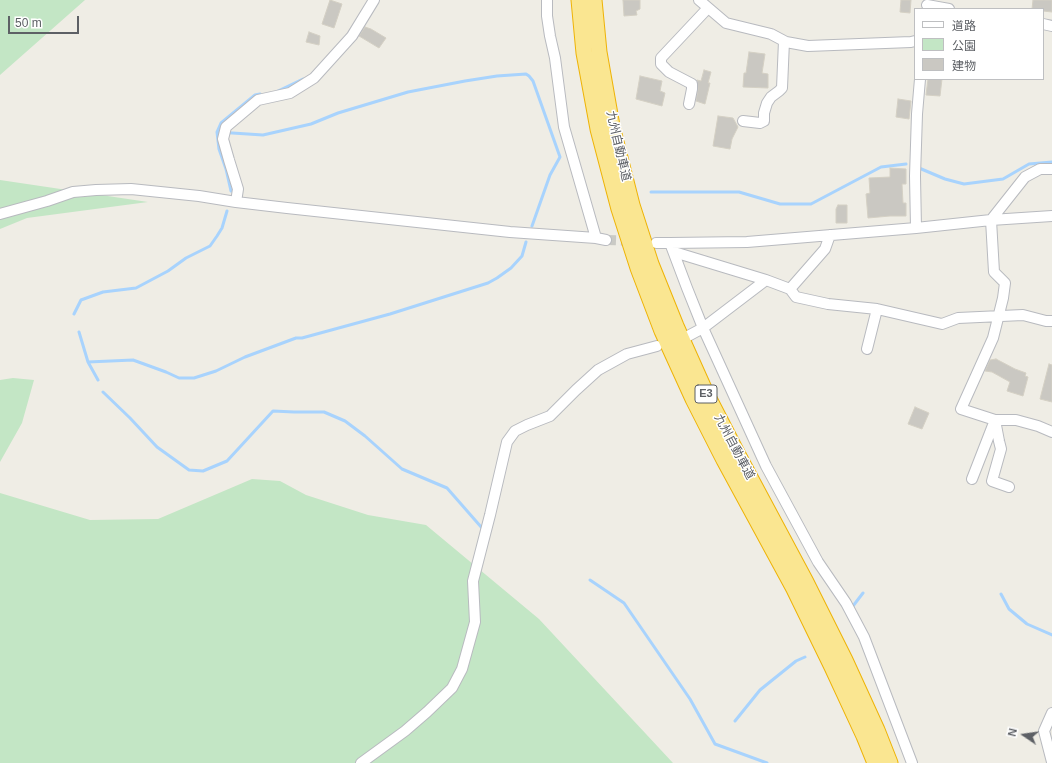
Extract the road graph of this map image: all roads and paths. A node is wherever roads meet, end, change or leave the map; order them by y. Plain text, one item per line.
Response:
1 (374, 0) edge
2 (547, 0) edge
3 (579, 0) edge
4 (594, 0) edge
5 (699, 0) edge
6 (927, 5) edge
7 (708, 8) junction
8 (944, 8) edge
9 (784, 41) junction
10 (914, 41) edge
11 (920, 80) edge
12 (689, 104) dead end
13 (743, 121) dead end
14 (1052, 169) edge
15 (236, 202) junction
16 (0, 214) edge
17 (1052, 216) edge
18 (991, 220) junction
19 (916, 228) junction
20 (830, 235) junction
21 (656, 243) dead end
22 (672, 248) junction
23 (766, 280) junction
24 (790, 289) junction
25 (878, 309) junction
26 (997, 317) junction
27 (1052, 321) edge
28 (703, 328) junction
29 (688, 336) dead end
30 (657, 346) dead end
31 (867, 349) dead end
32 (995, 420) junction
33 (1052, 432) edge
34 (972, 479) dead end
35 (1009, 487) dead end
36 (1052, 713) edge
37 (1052, 762) edge
38 (361, 763) edge
39 (875, 763) edge
40 (890, 763) edge
41 (912, 763) edge

1 - 15 street
2 - 15 street
3 - 39 highway, 九州自動車道 / E3
4 - 40 highway, 九州自動車道 / E3
5 - 7 street
6 - 8 street
7 - 9 street
7 - 12 street
9 - 10 street
9 - 13 street
11 - 19 street
14 - 18 street
15 - 16 street
17 - 18 street
18 - 19 street
18 - 26 street
19 - 20 street
20 - 22 street
20 - 24 street
21 - 22 street
22 - 23 street
22 - 28 street
23 - 24 street
23 - 28 street
24 - 25 street
25 - 26 street
25 - 31 street
26 - 27 street
26 - 32 street
28 - 29 street
28 - 41 street
30 - 38 street
32 - 33 street
32 - 34 street
32 - 35 street
36 - 37 street

